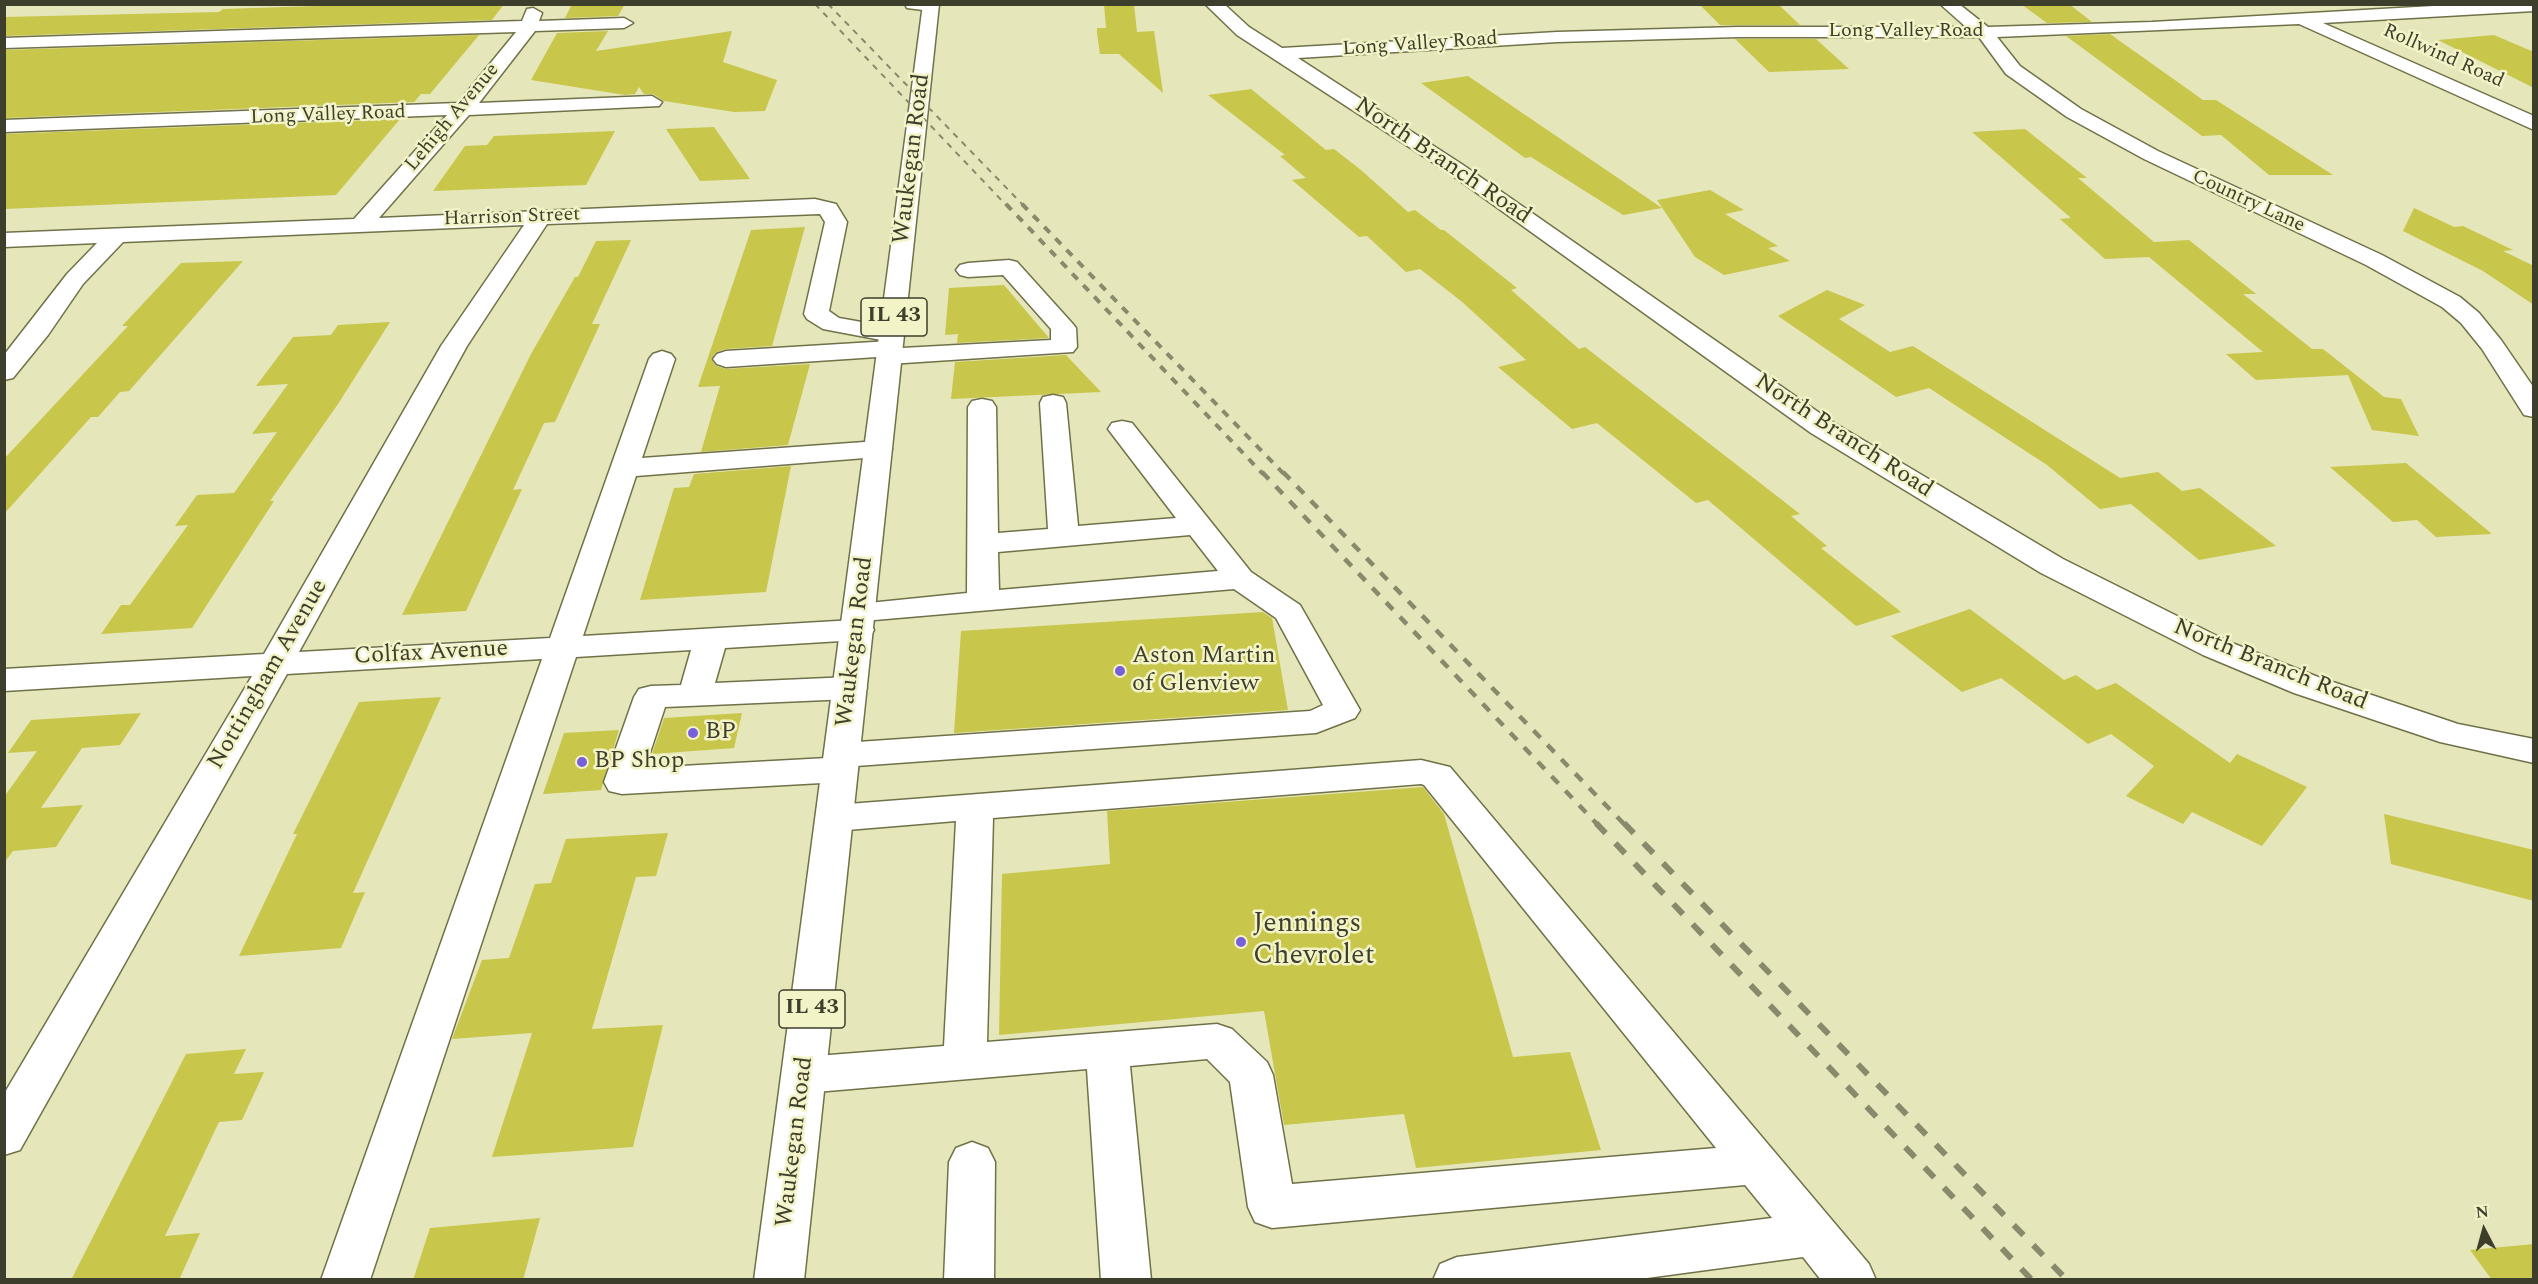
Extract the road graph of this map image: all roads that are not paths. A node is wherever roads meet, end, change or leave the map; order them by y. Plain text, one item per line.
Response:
1 (537, 4) edge
2 (1214, 4) edge
3 (1948, 4) edge
4 (925, 5) edge
5 (2534, 6) edge
6 (2300, 19) junction
7 (624, 23) dead end
8 (528, 28) junction
9 (1983, 32) junction
10 (4, 43) edge
11 (1278, 54) junction
12 (652, 102) dead end
13 (462, 111) junction
14 (2534, 124) edge
15 (4, 126) edge
16 (540, 217) junction
17 (360, 225) junction
18 (117, 235) junction
19 (4, 240) edge
20 (968, 270) dead end
21 (890, 346) junction
22 (662, 359) dead end
23 (726, 359) dead end
24 (4, 372) edge
25 (1053, 403) dead end
26 (982, 407) dead end
27 (2534, 409) edge
28 (1122, 429) dead end
29 (878, 449) junction
30 (624, 468) junction
31 (1198, 525) junction
32 (1064, 537) junction
33 (982, 544) junction
34 (1240, 579) junction
35 (983, 602) junction
36 (859, 621) junction
37 (711, 639) junction
38 (562, 647) junction
39 (276, 663) junction
40 (4, 680) edge
41 (850, 688) junction
42 (695, 695) junction
43 (2534, 751) edge
44 (842, 763) junction
45 (975, 807) junction
46 (835, 818) junction
47 (1107, 1050) junction
48 (965, 1062) junction
49 (804, 1076) junction
50 (4, 1136) edge
51 (972, 1162) dead end
52 (1756, 1164) junction
53 (1814, 1234) junction
54 (345, 1280) edge
55 (779, 1280) edge
56 (969, 1280) edge
57 (1126, 1280) edge
58 (1457, 1280) edge
59 (1852, 1280) edge

1 - 8 street, Lehigh Avenue
2 - 11 street, North Branch Road
3 - 9 street, Country Lane
4 - 21 street, Waukegan Road / IL 43
5 - 6 street, Long Valley Road
6 - 9 street, Long Valley Road
6 - 14 street, Rollwind Road
7 - 8 street
8 - 10 street
8 - 13 street, Lehigh Avenue
9 - 11 street, Long Valley Road
9 - 27 street, Country Lane
11 - 43 street, North Branch Road
12 - 13 street, Long Valley Road
13 - 15 street, Long Valley Road
13 - 17 street, Lehigh Avenue
16 - 17 street, Harrison Street
16 - 21 street, Harrison Street
16 - 39 street, Nottingham Avenue
17 - 18 street, Harrison Street
18 - 19 street, Harrison Street
18 - 24 street
20 - 21 street
21 - 23 street
21 - 29 street, Waukegan Road / IL 43
22 - 30 street
25 - 32 street
26 - 33 street
28 - 31 street
29 - 30 street
29 - 36 street, Waukegan Road / IL 43
30 - 38 street
31 - 32 street
31 - 34 street
32 - 33 street
33 - 35 street
34 - 35 street, Colfax Avenue
34 - 44 street
35 - 36 street, Colfax Avenue
36 - 37 street, Colfax Avenue
36 - 41 street, Waukegan Road / IL 43
37 - 38 street, Colfax Avenue
37 - 42 street
38 - 39 street, Colfax Avenue
38 - 54 street
39 - 40 street, Colfax Avenue
39 - 50 street, Nottingham Avenue
41 - 42 street
41 - 44 street, Waukegan Road / IL 43
42 - 44 street
44 - 46 street, Waukegan Road / IL 43
45 - 46 street
45 - 48 street
45 - 52 street
46 - 49 street, Waukegan Road / IL 43
47 - 48 street
47 - 52 street
47 - 57 street
48 - 49 street
49 - 55 street, Waukegan Road / IL 43
51 - 56 street
52 - 53 street
53 - 58 street
53 - 59 street

